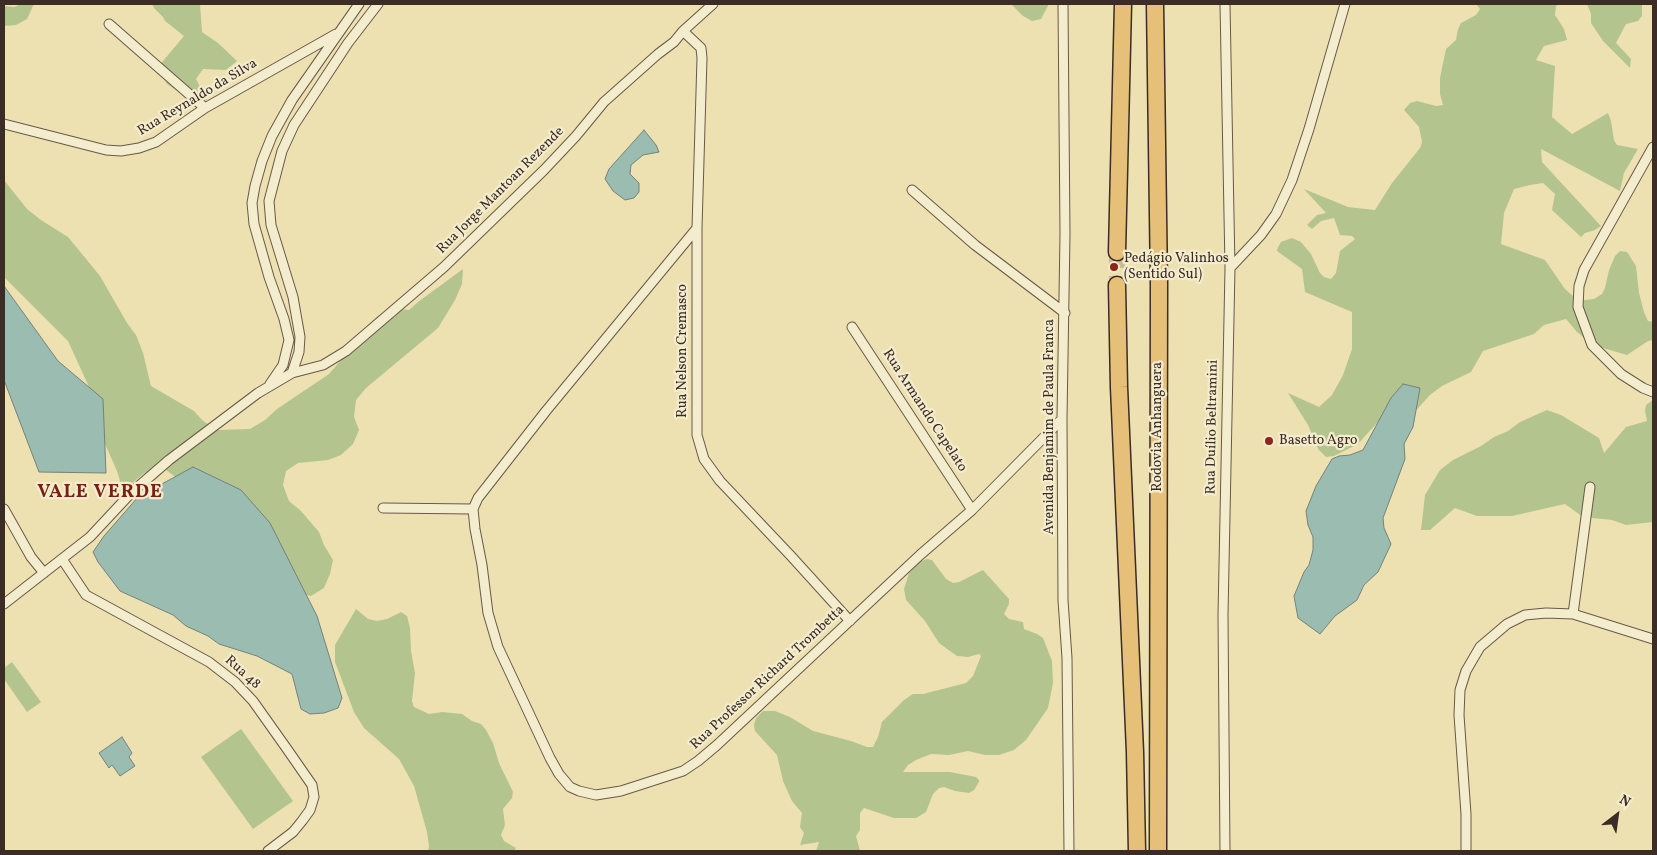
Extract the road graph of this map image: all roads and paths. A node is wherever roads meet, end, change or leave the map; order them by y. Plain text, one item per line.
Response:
1 (359, 4) edge
2 (378, 4) edge
3 (713, 4) edge
4 (1063, 4) edge
5 (1123, 4) edge
6 (1155, 4) edge
7 (1225, 4) edge
8 (1345, 4) edge
9 (110, 24) dead end
10 (683, 31) junction
11 (340, 32) junction
12 (204, 108) junction
13 (4, 124) edge
14 (1653, 148) edge
15 (912, 190) dead end
16 (697, 228) junction
17 (1117, 252) tunnel mouth
18 (1230, 268) junction
19 (1117, 285) tunnel mouth
20 (1065, 313) junction
21 (852, 327) dead end
22 (292, 373) junction
23 (267, 387) junction
24 (1653, 392) edge
25 (1062, 420) junction
26 (1590, 487) dead end
27 (383, 508) dead end
28 (4, 509) edge
29 (473, 509) junction
30 (972, 510) junction
31 (62, 559) junction
32 (44, 573) junction
33 (4, 604) edge
34 (1573, 614) junction
35 (850, 622) junction
36 (1653, 639) edge
37 (268, 851) edge
38 (1069, 851) edge
39 (1137, 851) edge
40 (1158, 851) edge
41 (1226, 851) edge
42 (1466, 851) edge

1 - 11 street
2 - 22 street
3 - 10 street, Rua Jorge Mantoan Rezende
4 - 20 street, Avenida Benjamim de Paula Franca
5 - 17 highway
6 - 40 highway, Rodovia Anhanguera
7 - 18 street, Rua Duílio Beltramini
8 - 18 street
9 - 12 street
10 - 16 street, Rua Nelson Cremasco
10 - 22 street, Rua Jorge Mantoan Rezende
11 - 12 street, Rua Reynaldo da Silva
11 - 23 street
12 - 13 street, Rua Reynaldo da Silva
14 - 24 street
15 - 20 street
16 - 29 street
16 - 35 street, Rua Nelson Cremasco
18 - 41 street, Rua Duílio Beltramini
19 - 39 highway
20 - 25 street, Avenida Benjamim de Paula Franca
21 - 30 street, Rua Armando Capelato
22 - 23 street, Rua Jorge Mantoan Rezende
23 - 31 street
25 - 30 street, Rua Professor Richard Trombetta
25 - 38 street, Avenida Benjamim de Paula Franca
26 - 34 street
27 - 29 street
28 - 32 street
29 - 35 street, Rua Professor Richard Trombetta
30 - 35 street, Rua Professor Richard Trombetta
31 - 32 street
31 - 37 street, Rua 48
32 - 33 street
34 - 36 street
34 - 42 street

